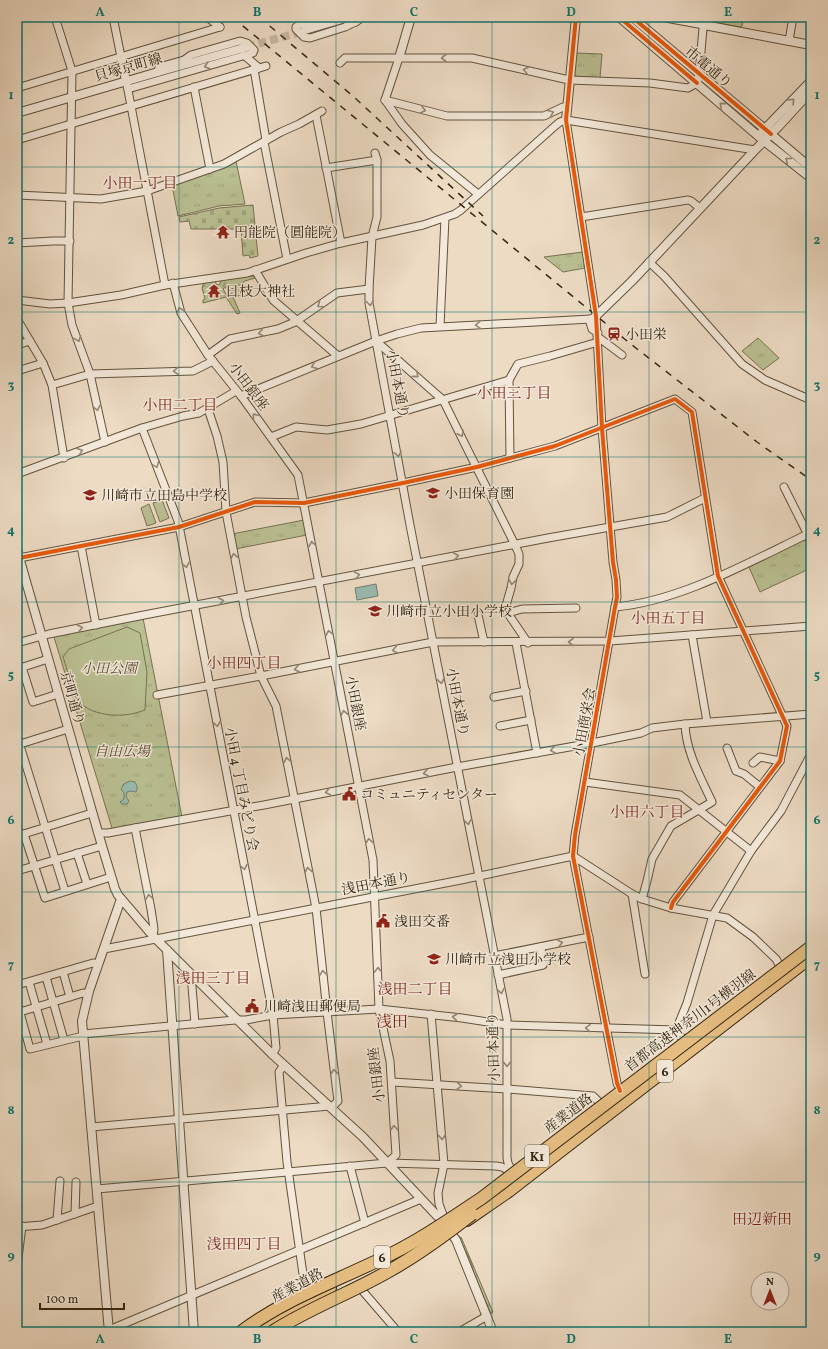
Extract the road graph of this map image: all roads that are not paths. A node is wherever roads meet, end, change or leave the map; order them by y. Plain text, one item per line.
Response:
1 (56, 17) edge
2 (113, 17) edge
3 (207, 17) edge
4 (326, 17) edge
5 (362, 17) edge
6 (411, 17) edge
7 (576, 17) edge
8 (632, 17) edge
9 (660, 17) edge
10 (793, 17) edge
11 (621, 19) edge
12 (352, 20) edge
13 (704, 21) edge
14 (305, 30) tunnel mouth
15 (789, 41) junction
16 (811, 45) edge
17 (246, 51) junction
18 (122, 57) junction
19 (399, 58) junction
20 (340, 63) dead end
21 (260, 68) junction
22 (72, 72) junction
23 (699, 74) junction
24 (569, 80) junction
25 (811, 81) edge
26 (697, 83) junction
27 (127, 85) junction
28 (194, 87) junction
29 (17, 88) edge
30 (811, 91) edge
31 (72, 97) junction
32 (385, 100) junction
33 (131, 106) junction
34 (566, 107) junction
35 (17, 113) edge
36 (566, 120) junction
37 (71, 124) junction
38 (768, 132) junction
39 (761, 138) junction
40 (17, 140) edge
41 (265, 141) junction
42 (755, 150) junction
43 (326, 168) junction
44 (811, 168) edge
45 (210, 169) junction
46 (811, 178) edge
47 (147, 191) junction
48 (478, 194) junction
49 (17, 195) edge
50 (70, 197) junction
51 (700, 208) junction
52 (581, 217) junction
53 (445, 218) junction
54 (372, 237) junction
55 (70, 241) junction
56 (17, 244) edge
57 (341, 244) junction
58 (287, 259) junction
59 (649, 262) junction
60 (254, 270) junction
61 (173, 283) junction
62 (165, 285) junction
63 (369, 289) junction
64 (17, 300) edge
65 (68, 303) junction
66 (593, 317) junction
67 (17, 319) edge
68 (298, 321) junction
69 (440, 326) junction
70 (598, 337) junction
71 (30, 341) junction
72 (376, 341) junction
73 (17, 345) edge
74 (208, 355) junction
75 (622, 355) dead end
76 (338, 356) junction
77 (213, 361) junction
78 (44, 363) junction
79 (17, 371) edge
80 (90, 374) junction
81 (509, 380) junction
82 (52, 385) junction
83 (239, 394) junction
84 (443, 400) junction
85 (811, 400) edge
86 (208, 409) junction
87 (391, 416) junction
88 (142, 428) junction
89 (602, 428) junction
90 (271, 437) junction
91 (105, 442) junction
92 (64, 458) junction
93 (510, 458) junction
94 (477, 467) junction
95 (17, 474) edge
96 (403, 483) junction
97 (784, 488) dead end
98 (705, 498) junction
99 (304, 503) junction
100 (226, 512) junction
101 (179, 527) junction
102 (610, 527) junction
103 (808, 534) junction
104 (811, 541) edge
105 (516, 545) junction
106 (81, 546) junction
107 (18, 559) edge
108 (418, 563) junction
109 (20, 574) edge
110 (718, 576) junction
111 (319, 582) junction
112 (242, 597) junction
113 (195, 606) junction
114 (576, 608) dead end
115 (615, 608) junction
116 (508, 613) junction
117 (478, 615) dead end
118 (96, 625) junction
119 (811, 626) edge
120 (743, 631) junction
121 (42, 636) junction
122 (692, 636) junction
123 (434, 642) junction
124 (484, 642) junction
125 (610, 642) junction
126 (17, 643) edge
127 (516, 643) junction
128 (528, 643) junction
129 (48, 659) junction
130 (335, 662) junction
131 (20, 668) edge
132 (261, 676) junction
133 (209, 686) junction
134 (526, 691) junction
135 (58, 694) junction
136 (157, 695) dead end
137 (494, 697) dead end
138 (811, 714) edge
139 (784, 716) junction
140 (531, 720) junction
141 (707, 722) junction
142 (685, 724) junction
143 (500, 726) dead end
144 (68, 729) junction
145 (17, 736) edge
146 (592, 743) junction
147 (18, 744) edge
148 (727, 748) dead end
149 (536, 753) junction
150 (811, 754) edge
151 (780, 760) junction
152 (753, 763) dead end
153 (457, 767) junction
154 (585, 782) junction
155 (359, 786) junction
156 (760, 787) junction
157 (294, 798) junction
158 (698, 809) junction
159 (233, 810) junction
160 (92, 813) junction
161 (45, 827) junction
162 (135, 828) junction
163 (726, 832) junction
164 (98, 833) junction
165 (21, 835) edge
166 (102, 846) junction
167 (751, 851) junction
168 (77, 853) junction
169 (573, 856) junction
170 (55, 860) junction
171 (34, 866) junction
172 (17, 871) edge
173 (479, 876) junction
174 (111, 877) junction
175 (87, 884) junction
176 (65, 891) junction
177 (632, 894) junction
178 (375, 897) junction
179 (121, 899) junction
180 (642, 899) junction
181 (316, 908) junction
182 (670, 908) junction
183 (713, 915) junction
184 (255, 920) junction
185 (590, 937) junction
186 (155, 938) junction
187 (811, 946) edge
188 (541, 947) junction
189 (104, 949) junction
190 (167, 950) junction
191 (494, 956) junction
192 (811, 956) edge
193 (98, 964) junction
194 (780, 967) junction
195 (63, 972) junction
196 (191, 974) junction
197 (645, 974) dead end
198 (498, 975) junction
199 (46, 977) junction
200 (786, 977) junction
201 (29, 982) junction
202 (17, 985) edge
203 (88, 994) junction
204 (70, 996) junction
205 (17, 1002) edge
206 (54, 1002) junction
207 (37, 1007) junction
208 (379, 1009) junction
209 (20, 1012) junction
210 (327, 1012) junction
211 (431, 1014) junction
212 (273, 1016) junction
213 (238, 1020) junction
214 (195, 1024) junction
215 (507, 1025) junction
216 (173, 1026) junction
217 (607, 1028) junction
218 (676, 1030) junction
219 (83, 1035) junction
220 (64, 1040) junction
221 (47, 1044) junction
222 (687, 1045) junction
223 (272, 1054) junction
224 (284, 1065) junction
225 (392, 1082) junction
226 (438, 1084) junction
227 (507, 1089) junction
228 (620, 1091) junction
229 (602, 1104) junction
230 (330, 1107) junction
231 (282, 1110) junction
232 (179, 1120) junction
233 (91, 1127) junction
234 (387, 1163) junction
235 (444, 1164) junction
236 (350, 1166) junction
237 (289, 1172) junction
238 (513, 1173) junction
239 (60, 1181) dead end
240 (184, 1181) junction
241 (76, 1182) dead end
242 (520, 1184) junction
243 (97, 1189) junction
244 (421, 1199) junction
245 (98, 1206) junction
246 (75, 1214) junction
247 (57, 1220) junction
248 (444, 1220) junction
249 (365, 1223) junction
250 (19, 1226) edge
251 (451, 1233) junction
252 (423, 1234) junction
253 (432, 1245) junction
254 (300, 1250) junction
255 (17, 1266) edge
256 (361, 1289) junction
257 (306, 1295) junction
258 (192, 1296) junction
259 (487, 1316) junction
260 (109, 1331) edge
261 (194, 1332) edge
262 (241, 1332) edge
263 (246, 1332) edge
264 (253, 1332) edge
265 (273, 1332) edge
266 (398, 1332) edge
267 (460, 1332) edge
268 (493, 1332) edge

1 - 22 street
2 - 18 street
3 - 18 street
4 - 12 street
5 - 12 street
6 - 19 street
7 - 24 street
8 - 23 street, 市電通り
9 - 13 street
10 - 15 street
11 - 26 street, 市電通り
12 - 14 street
13 - 15 street
13 - 23 street
15 - 16 street
17 - 21 street
17 -> 27 street
17 - 27 street, 貝塚京町線
18 - 22 street
18 - 27 street
19 - 20 street
24 -> 19 street
19 - 32 street
21 - 28 street
21 - 41 street
22 - 29 street
22 - 31 street
23 - 26 street
23 - 38 street, 市電通り
24 - 26 street
24 - 34 street
38 -> 25 street
39 -> 26 street, 市電通り
27 - 31 street, 貝塚京町線
27 - 33 street
28 - 33 street
28 - 45 street
30 - 38 street
31 - 35 street, 貝塚京町線
31 - 37 street
32 -> 34 street
32 - 48 street
33 - 37 street
33 - 47 street
34 - 36 street
36 - 42 street
36 - 48 street
36 - 52 street, 小田商栄会
37 - 40 street
37 - 50 street
38 - 39 street
38 - 44 street, 市電通り
39 - 42 street
46 -> 39 street, 市電通り
41 - 43 street
41 - 45 street
41 - 58 street
42 - 51 street
43 - 54 street, 小田本通り
43 - 57 street
45 - 47 street
47 - 50 street
47 - 62 street
48 - 53 street
49 - 50 street
50 - 55 street
51 - 52 street
51 - 59 street
52 - 66 street, 小田商栄会
53 - 54 street
53 - 69 street
54 - 57 street
54 - 63 street, 小田本通り
55 - 56 street
55 - 65 street
57 - 58 street
58 - 60 street
59 - 66 street
59 - 85 street
60 - 61 street
60 - 68 street
61 - 62 street
74 -> 61 street, 小田銀座
62 - 65 street
63 -> 68 street
63 -> 72 street, 小田本通り
64 - 65 street
65 -> 80 street
66 -> 69 street
66 - 70 street, 小田商栄会
67 - 71 street
68 -> 74 street
68 - 76 street
69 - 72 street
70 - 75 street
70 - 81 street
70 - 89 street, 小田商栄会
71 - 73 street
71 - 78 street
72 - 76 street
72 -> 84 street
72 - 87 street, 小田本通り
74 - 77 street, 小田銀座
76 -> 83 street
77 -> 80 street
77 - 83 street, 小田銀座
78 - 79 street
78 - 82 street
80 - 82 street
80 -> 91 street
81 - 84 street
81 - 93 street
82 - 92 street
83 - 86 street
90 -> 83 street, 小田銀座
84 - 87 street
84 -> 94 street
86 - 88 street
86 - 100 street
87 - 90 street
87 -> 96 street, 小田本通り
88 - 91 street
88 -> 101 street, 小田 4 丁目みどり会
89 - 93 street
89 - 98 street
89 - 102 street, 小田商栄会
90 - 99 street, 小田銀座
92 -> 91 street
92 - 95 street
93 - 94 street
94 - 96 street
94 - 105 street
96 - 99 street
96 - 108 street, 小田本通り
97 - 103 street
98 - 102 street
98 - 110 street
99 - 100 street
111 -> 99 street, 小田銀座
100 - 101 street
112 -> 100 street
101 - 106 street
101 -> 113 street, 小田 4 丁目みどり会
102 - 105 street
102 - 115 street, 小田商栄会
103 - 104 street
103 - 110 street
108 -> 105 street
105 -> 116 street
106 - 107 street
106 - 118 street
107 - 109 street, 京町通り
111 -> 108 street
108 - 123 street, 小田本通り
109 - 121 street, 京町通り
110 - 115 street
110 - 120 street
111 - 112 street
130 -> 111 street, 小田銀座
113 -> 112 street
112 - 132 street
113 - 118 street
113 - 133 street, 小田 4 丁目みどり会
114 - 116 street
115 - 125 street, 小田商栄会
116 - 128 street
117 - 124 street
121 -> 118 street
119 - 120 street
120 - 122 street
120 - 139 street
121 - 126 street
121 - 129 street, 京町通り
122 - 125 street
122 - 141 street
123 - 124 street
123 -> 130 street
123 -> 153 street, 小田本通り
124 - 127 street
125 -> 128 street
125 - 146 street, 小田商栄会
127 - 128 street
127 - 134 street
129 - 131 street
129 - 135 street, 京町通り
130 -> 132 street
155 -> 130 street, 小田銀座
131 - 135 street
132 - 133 street
157 -> 132 street
133 - 136 street
133 -> 159 street, 小田 4 丁目みどり会
134 - 137 street
134 - 140 street
135 - 144 street, 京町通り
138 - 139 street
139 - 141 street
139 - 151 street
140 - 143 street
140 - 149 street
141 - 142 street
142 - 146 street
142 - 158 street
144 - 147 street
144 - 160 street, 京町通り
145 - 147 street
146 -> 149 street
146 - 154 street, 小田商栄会
147 - 161 street
148 - 156 street
149 - 153 street
150 - 167 street
151 - 152 street
151 - 156 street
153 -> 155 street
153 -> 173 street, 小田本通り
154 - 158 street
154 - 169 street, 小田商栄会
155 -> 157 street
178 -> 155 street, 小田銀座
156 - 163 street
157 - 159 street
181 -> 157 street
158 - 163 street
158 - 180 street
159 - 162 street
159 -> 184 street, 小田 4 丁目みどり会
160 - 161 street
160 - 164 street, 京町通り
161 - 165 street
161 - 170 street
162 - 164 street
186 -> 162 street
163 - 167 street
163 - 182 street
164 - 166 street, 京町通り
165 - 171 street
166 - 168 street
166 - 174 street, 京町通り
167 - 183 street
168 - 170 street
168 - 175 street
169 - 173 street, 浅田本通り
169 - 177 street
169 - 185 street, 小田商栄会
170 - 171 street
170 - 176 street
171 - 172 street
171 - 176 street
173 - 178 street, 浅田本通り
173 - 191 street, 小田本通り
174 - 175 street
174 - 179 street, 京町通り
175 - 176 street
177 - 180 street
177 - 197 street
178 - 181 street, 浅田本通り
208 -> 178 street, 小田銀座
179 - 186 street, 京町通り
179 - 189 street
180 - 182 street
181 - 184 street, 浅田本通り
210 -> 181 street
182 - 183 street
183 - 194 street
183 - 218 street
184 - 186 street, 浅田本通り
184 - 212 street, 小田 4 丁目みどり会
188 -> 185 street
185 - 217 street, 小田商栄会
186 - 189 street, 浅田本通り
186 - 190 street, 京町通り
187 - 194 main road, 産業道路 / 6
187 - 262 highway, 首都高速神奈川1号横羽線 / K1, bridge
188 - 191 street
188 - 198 street
189 - 193 street
190 - 196 street, 京町通り
190 - 216 street
191 - 198 street, 小田本通り
192 - 200 main road, 産業道路 / 6
192 - 265 highway, 首都高速神奈川1号横羽線 / K1, bridge
193 - 195 street
193 - 203 street
194 - 200 street
194 - 222 main road, 産業道路 / 6
195 - 199 street
195 - 204 street
196 - 213 street, 京町通り
196 - 214 street
198 -> 215 street, 小田本通り
199 - 201 street
199 - 206 street
200 - 242 main road, 産業道路 / 6
201 - 202 street
201 - 207 street
203 - 204 street
203 - 219 street
204 - 206 street
205 - 209 street
206 - 207 street
206 - 220 street
207 - 209 street
207 - 221 street
208 - 210 street
208 - 211 street
208 - 225 street, 小田銀座
209 - 221 street
210 - 212 street
230 -> 210 street
215 -> 211 street
211 - 226 street
212 - 213 street
212 - 223 street, 小田 4 丁目みどり会
213 - 214 street
213 - 223 street, 京町通り
214 - 216 street
217 -> 215 street
215 -> 227 street, 小田本通り
216 - 219 street
216 - 232 street
217 - 218 street
217 - 228 street, 小田商栄会
218 - 222 street
219 - 220 street
219 - 233 street
220 - 221 street
222 - 228 main road, 産業道路 / 6
223 - 224 street, 京町通り
224 - 230 street, 京町通り
224 - 231 street
225 - 226 street
234 -> 225 street, 小田銀座
226 -> 227 street
226 -> 235 street
227 - 229 street
227 - 238 street, 小田本通り
228 - 229 main road, 産業道路 / 6
229 - 238 main road, 産業道路 / 6
230 - 231 street
230 - 234 street, 京町通り
231 - 232 street
231 - 237 street
232 - 233 street
232 - 240 street
233 - 243 street
234 - 235 street
234 - 236 street
234 - 244 street, 京町通り
235 - 238 street
235 - 248 street
236 - 237 street
236 - 249 street
237 - 240 street
237 - 254 street
238 - 242 street, 小田本通り
238 - 248 main road, 産業道路 / 6
239 - 247 street
240 - 243 street
240 - 258 street
241 - 246 street
242 - 251 main road, 産業道路 / 6
243 - 245 street
244 - 248 street, 京町通り
244 - 249 street
245 - 246 street
245 - 260 street
246 - 247 street
247 - 250 street
248 - 251 street, 京町通り
248 - 252 main road, 産業道路 / 6
249 - 254 street
250 - 255 street
251 - 253 main road, 産業道路 / 6
251 - 259 street, 京町通り
252 - 257 main road, 産業道路 / 6
252 - 264 highway
253 - 256 main road, 産業道路 / 6
253 - 265 highway, bridge
254 - 257 street
254 - 258 street
256 - 265 main road, 産業道路 / 6
256 - 266 street
257 - 263 main road, 産業道路 / 6
258 - 260 street
258 - 261 street
259 - 267 street
259 - 268 street, 京町通り

